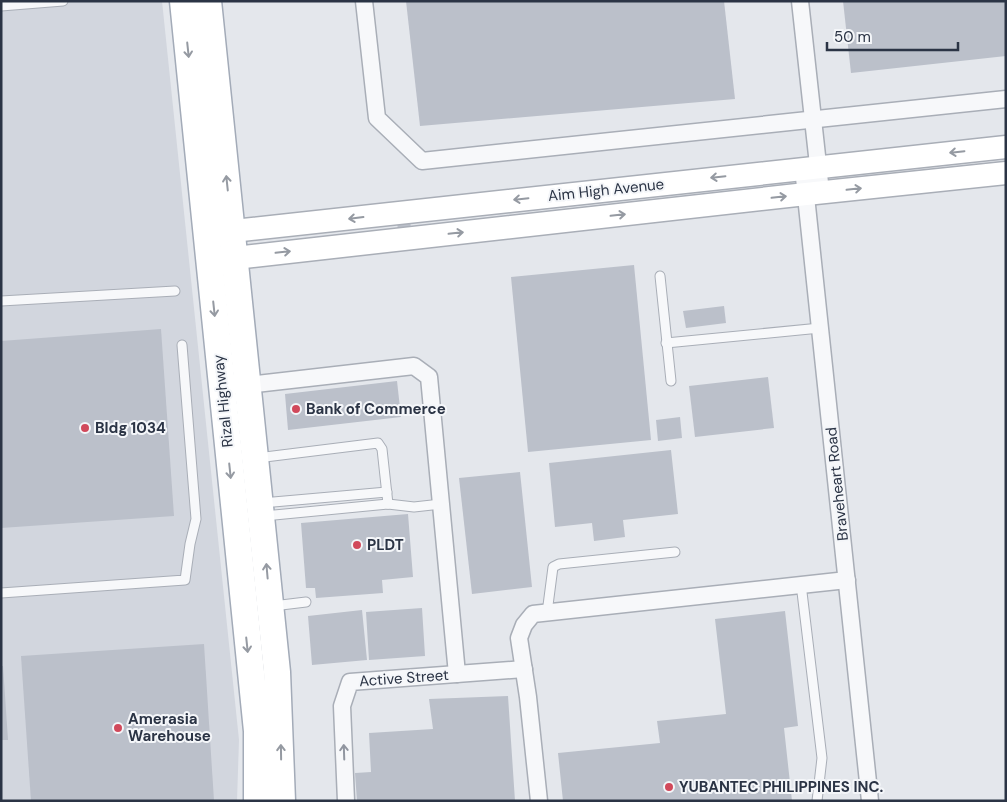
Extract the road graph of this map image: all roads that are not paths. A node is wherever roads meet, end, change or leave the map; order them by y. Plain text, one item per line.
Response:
1 (63, 1) edge
2 (183, 1) edge
3 (208, 1) edge
4 (364, 1) edge
5 (800, 1) edge
6 (1, 6) edge
7 (1006, 99) edge
8 (813, 120) junction
9 (1006, 146) edge
10 (811, 167) junction
11 (1006, 173) edge
12 (813, 193) junction
13 (219, 233) junction
14 (234, 258) junction
15 (209, 261) junction
16 (660, 276) dead end
17 (175, 291) dead end
18 (1, 301) edge
19 (820, 328) junction
20 (666, 343) junction
21 (182, 345) dead end
22 (671, 381) dead end
23 (247, 385) junction
24 (222, 388) junction
25 (255, 458) junction
26 (386, 492) junction
27 (388, 504) junction
28 (441, 504) junction
29 (261, 510) junction
30 (675, 552) dead end
31 (847, 580) junction
32 (801, 584) junction
33 (1, 593) edge
34 (306, 602) dead end
35 (270, 606) junction
36 (547, 613) junction
37 (524, 669) junction
38 (457, 674) junction
39 (257, 801) edge
40 (282, 801) edge
41 (346, 801) edge
42 (539, 801) edge
43 (817, 801) edge
44 (870, 801) edge

1 - 6 lane
2 -> 13 main road, Rizal Highway
13 -> 3 main road, Rizal Highway
4 - 8 street
5 - 8 street, Braveheart Road
7 - 8 street
8 - 10 street, Braveheart Road
9 -> 10 street, Aim High Avenue
10 - 12 street, Braveheart Road
10 -> 13 street, Aim High Avenue
12 -> 11 street, Aim High Avenue
14 -> 12 street, Aim High Avenue
12 - 19 street, Braveheart Road
13 - 14 main road, Rizal Highway
13 - 15 main road, Rizal Highway
14 - 15 street, Aim High Avenue
14 - 23 main road, Rizal Highway
15 -> 24 main road, Rizal Highway
16 - 20 lane
17 - 18 lane
19 - 20 lane
19 - 31 street, Braveheart Road
20 - 22 lane
21 - 33 lane
23 - 24 street
23 - 25 main road, Rizal Highway
23 - 28 street
24 -> 39 main road, Rizal Highway
25 - 26 lane
25 - 29 main road, Rizal Highway
26 - 27 lane
26 - 29 lane
27 - 28 lane
27 - 29 lane
28 - 38 street
35 -> 29 main road, Rizal Highway
30 - 36 lane
31 - 32 street
31 - 44 street, Braveheart Road
32 - 36 street
32 - 43 lane
34 - 35 lane
40 -> 35 main road, Rizal Highway
36 - 37 street
37 - 38 street
37 - 42 street
41 -> 38 street, Active Street

